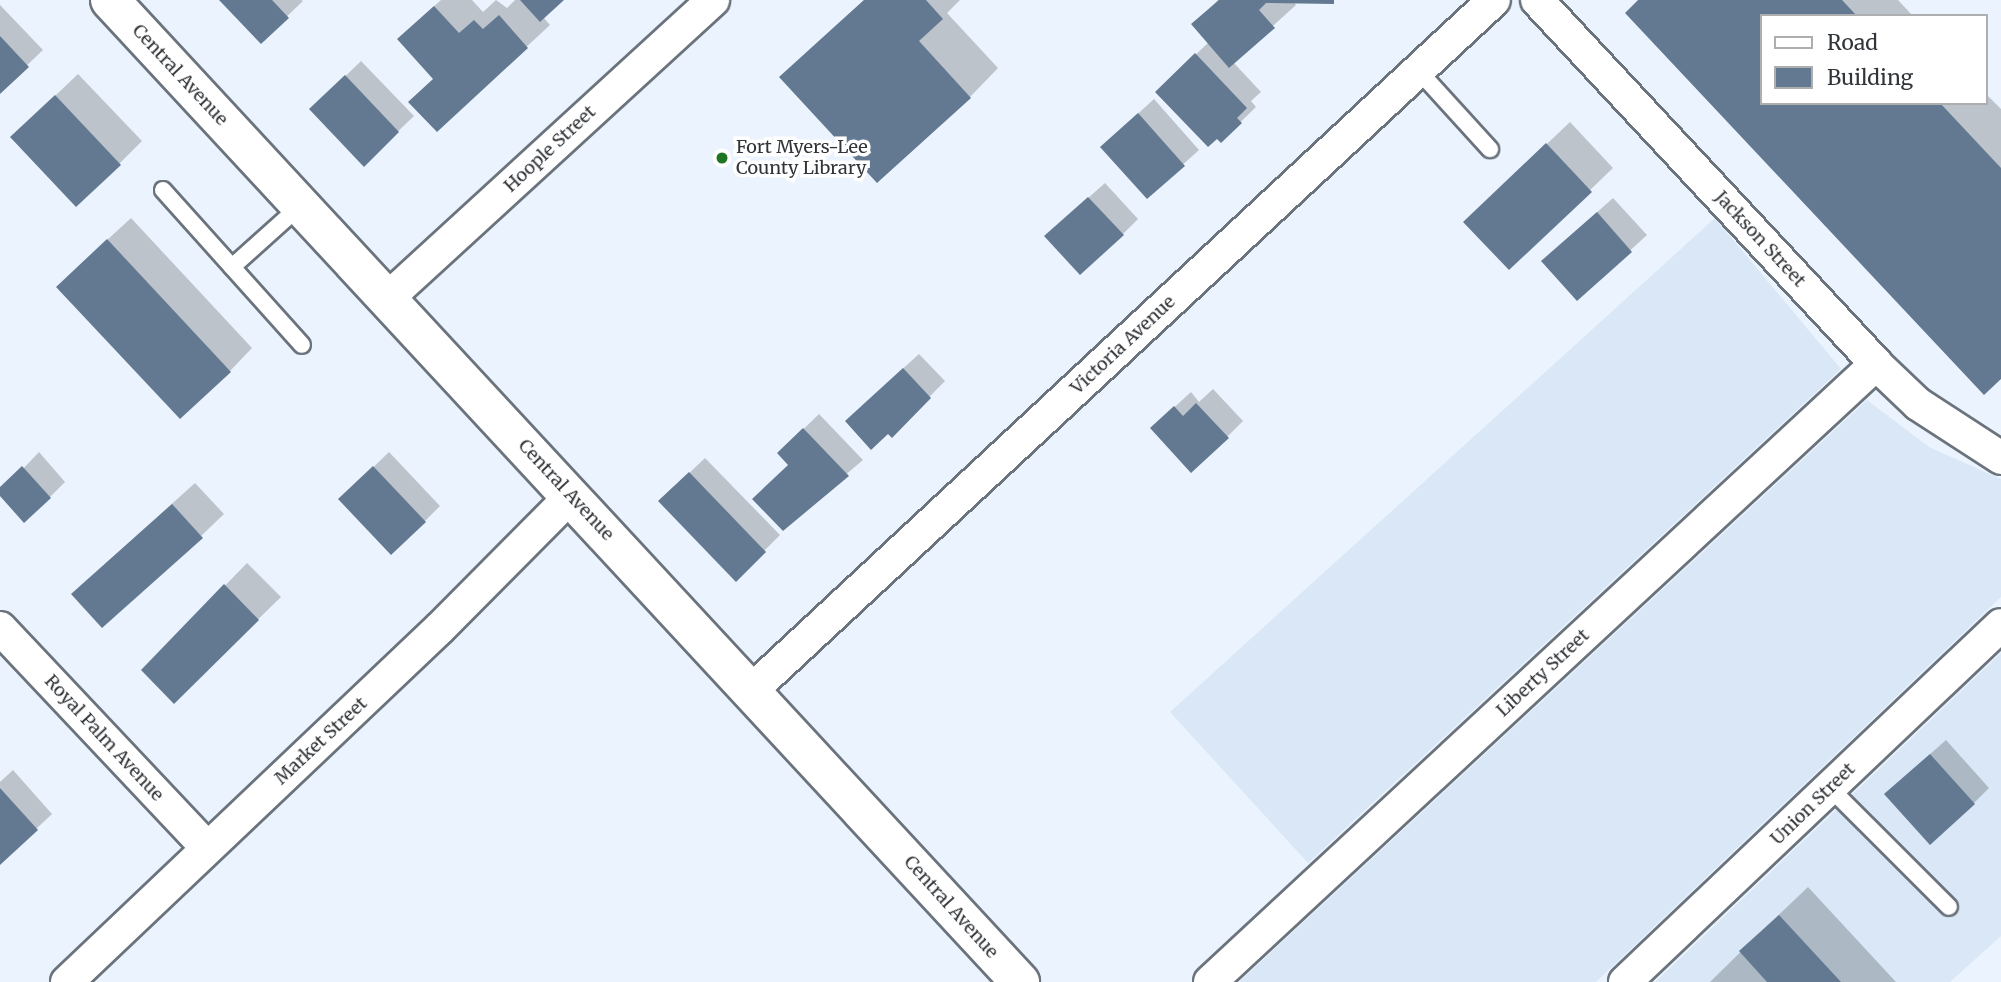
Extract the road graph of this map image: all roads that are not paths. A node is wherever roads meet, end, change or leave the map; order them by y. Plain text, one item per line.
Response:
1 (110, 0) edge
2 (713, 0) edge
3 (1494, 0) edge
4 (1537, 0) edge
5 (1418, 70) junction
6 (1490, 149) dead end
7 (163, 190) dead end
8 (302, 205) junction
9 (232, 267) junction
10 (388, 298) junction
11 (302, 345) dead end
12 (1876, 364) junction
13 (2001, 458) edge
14 (571, 496) junction
15 (2001, 625) edge
16 (0, 628) edge
17 (752, 690) junction
18 (1830, 788) junction
19 (207, 848) junction
20 (1949, 907) dead end
21 (67, 982) edge
22 (1020, 982) edge
23 (1210, 982) edge
24 (1625, 982) edge

1 - 8 street, Central Avenue
2 - 10 street, Hoople Street
3 - 5 street, Victoria Avenue
4 - 12 street, Jackson Street
5 - 6 lane
5 - 17 street, Victoria Avenue
7 - 9 lane
8 - 9 lane
8 - 10 street, Central Avenue
9 - 11 lane
10 - 14 street, Central Avenue
12 - 13 street, Jackson Street
12 - 23 street, Liberty Street
14 - 17 street, Central Avenue
14 - 19 street, Market Street
15 - 18 street, Union Street
16 - 19 street, Royal Palm Avenue
17 - 22 street, Central Avenue
18 - 20 lane
18 - 24 street, Union Street
19 - 21 street, Market Street

